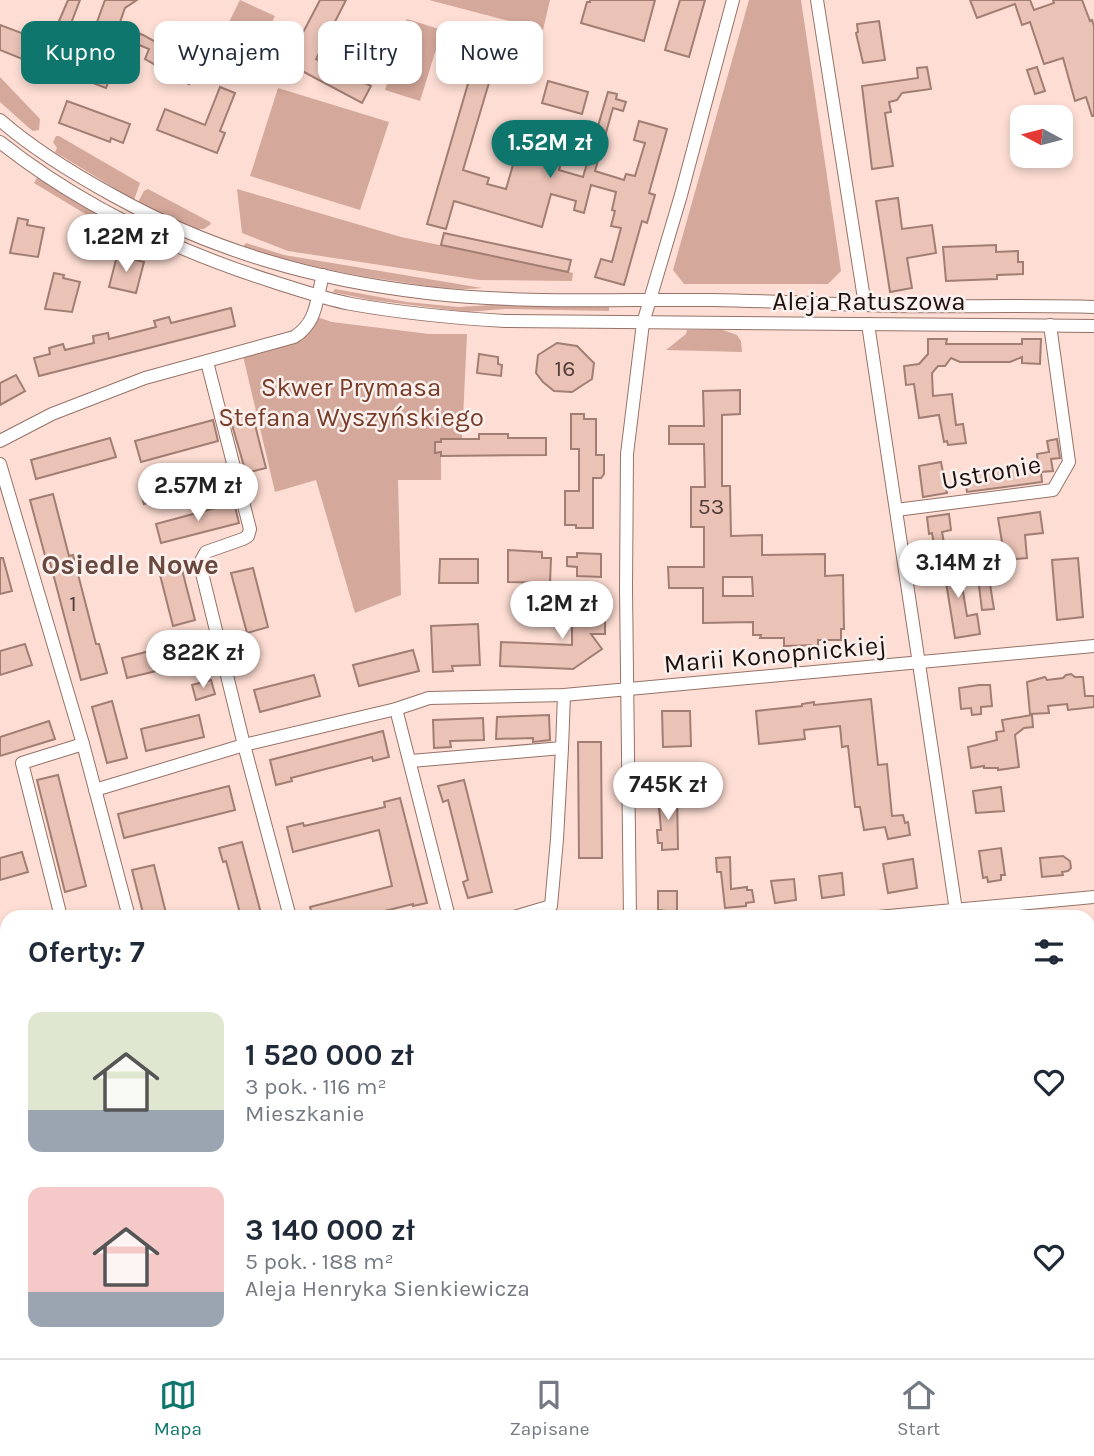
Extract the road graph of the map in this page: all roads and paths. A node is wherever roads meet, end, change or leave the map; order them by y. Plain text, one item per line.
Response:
1 (733, 0) edge
2 (817, 0) edge
3 (0, 120) edge
4 (0, 142) edge
5 (211, 243) junction
6 (205, 258) junction
7 (323, 275) junction
8 (317, 295) junction
9 (651, 300) junction
10 (864, 304) junction
11 (1094, 307) edge
12 (643, 323) junction
13 (868, 324) junction
14 (1050, 325) junction
15 (1094, 326) edge
16 (207, 362) junction
17 (0, 441) edge
18 (0, 464) edge
19 (896, 510) junction
20 (1094, 646) edge
21 (919, 663) junction
22 (628, 690) junction
23 (564, 695) junction
24 (396, 709) junction
25 (83, 744) junction
26 (244, 745) junction
27 (562, 748) junction
28 (411, 761) junction
29 (95, 790) junction
30 (1094, 897) edge
31 (59, 910) edge
32 (127, 910) edge
33 (288, 910) edge
34 (448, 910) edge
35 (538, 910) edge
36 (630, 910) edge
37 (956, 910) edge
38 (982, 910) edge

1 - 9 street
2 - 10 street
3 - 5 street, Aleja Ratuszowa
4 - 6 street, Aleja Ratuszowa
5 - 6 street
5 - 7 street, Aleja Ratuszowa
6 - 8 street, Aleja Ratuszowa
7 - 8 street
7 - 9 street, Aleja Ratuszowa
8 - 12 street, Aleja Ratuszowa
8 - 16 street
9 - 10 street, Aleja Ratuszowa
9 - 12 street
10 - 11 street, Aleja Ratuszowa
12 - 13 street, Aleja Ratuszowa
12 - 22 street
13 - 14 street, Aleja Ratuszowa
13 - 19 street
14 - 15 street, Aleja Ratuszowa
14 - 19 street, Ustronie
16 - 17 street
16 - 26 street
18 - 25 street
19 - 21 street
20 - 21 street, Marii Konopnickiej
21 - 22 street, Marii Konopnickiej
21 - 37 street
22 - 23 street, Marii Konopnickiej
22 - 36 street
23 - 24 street, Marii Konopnickiej
23 - 27 street
24 - 26 street, Marii Konopnickiej
24 - 28 street
25 - 29 street
25 - 31 street
26 - 29 street, Marii Konopnickiej
26 - 33 street
27 - 28 street
27 - 35 street
28 - 34 street
29 - 32 street
30 - 38 street

